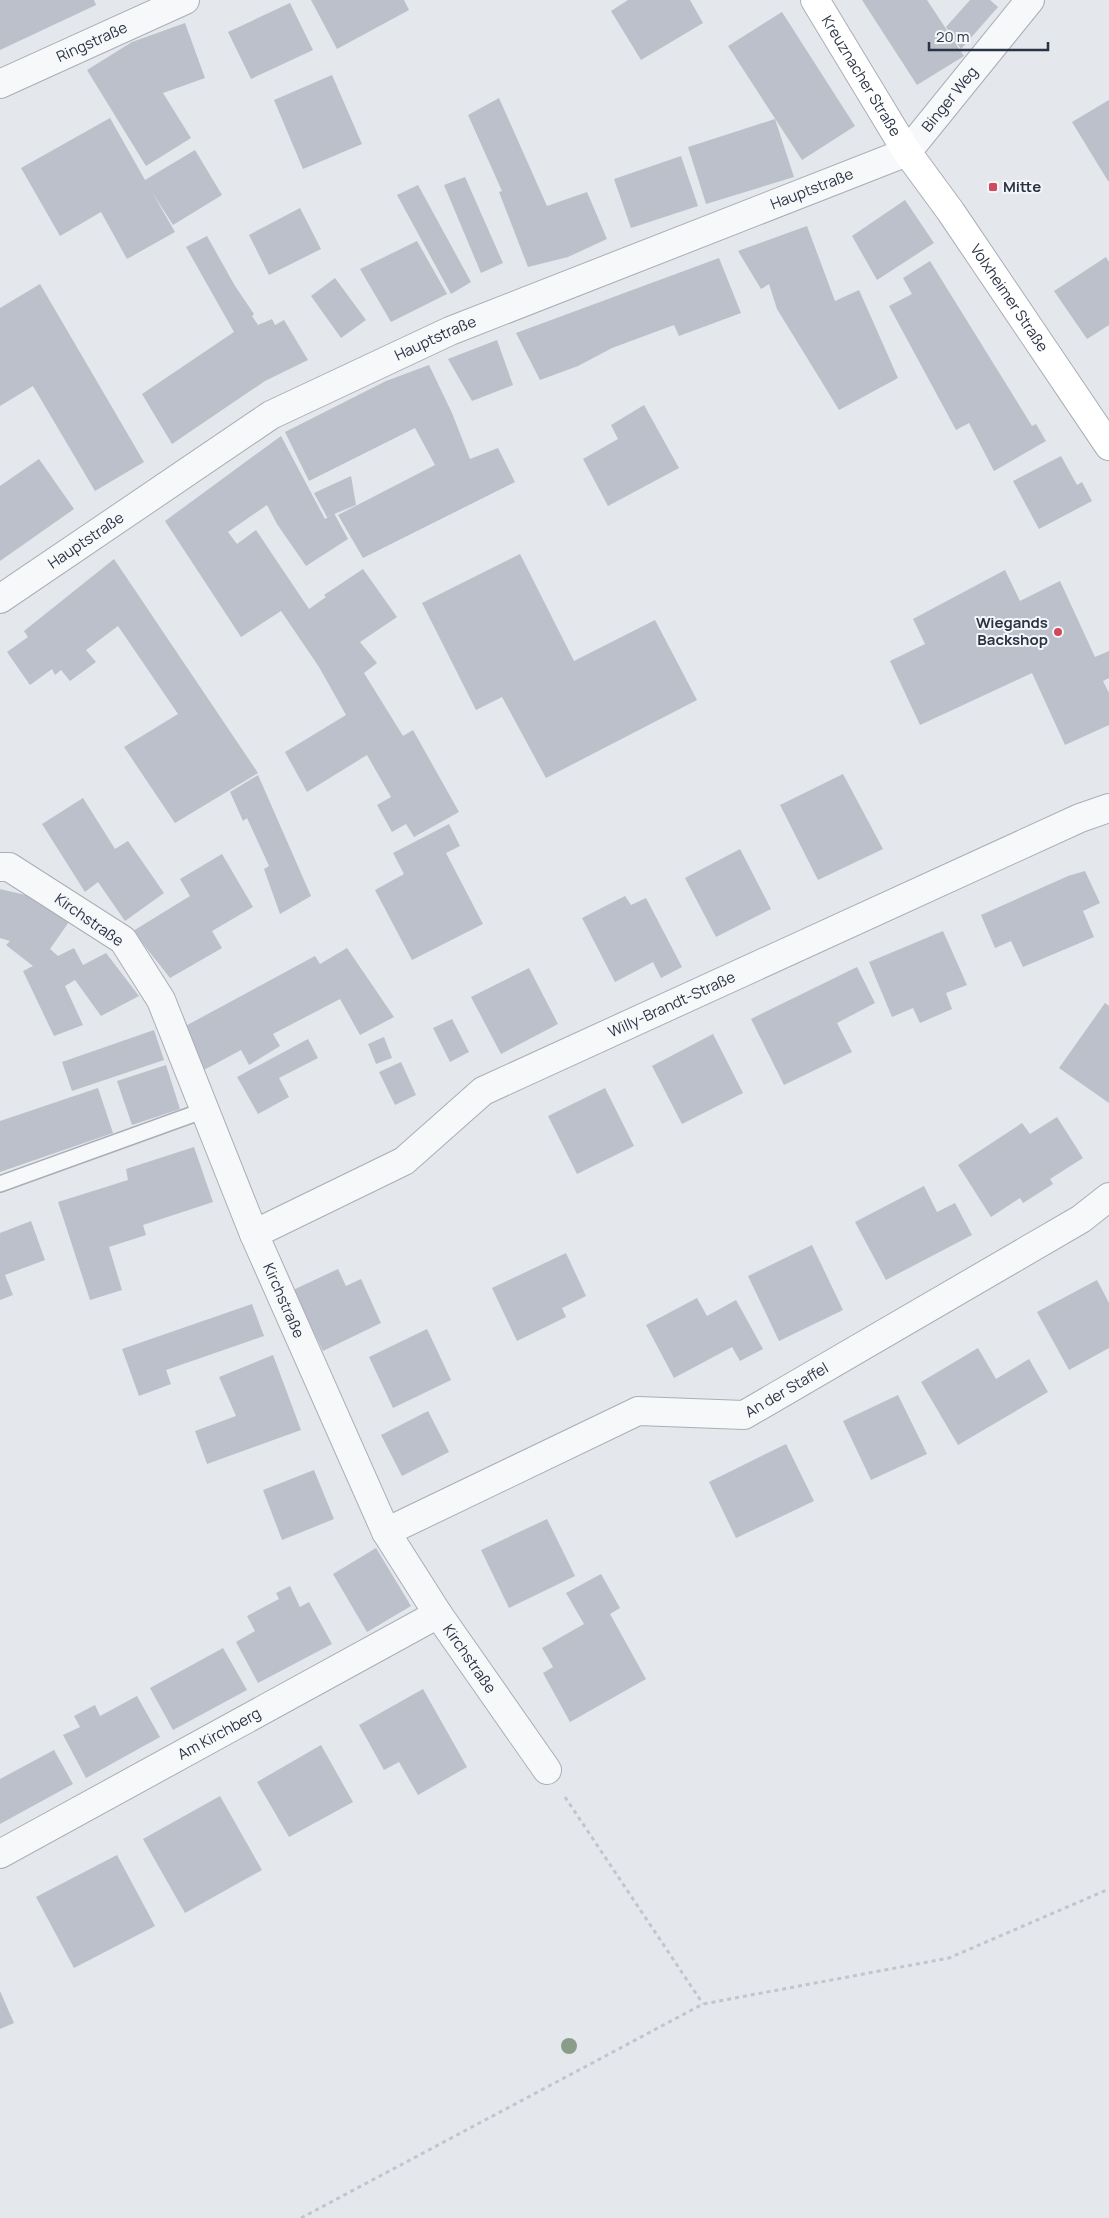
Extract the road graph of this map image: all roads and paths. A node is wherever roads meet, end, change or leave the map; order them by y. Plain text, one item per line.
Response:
1 (185, 0) edge
2 (815, 0) edge
3 (1030, 0) edge
4 (0, 84) edge
5 (908, 152) junction
6 (1109, 446) edge
7 (0, 599) edge
8 (1109, 808) edge
9 (0, 867) edge
10 (205, 1110) junction
11 (0, 1184) edge
12 (1109, 1197) edge
13 (254, 1234) junction
14 (386, 1532) junction
15 (438, 1614) junction
16 (547, 1770) joint
17 (0, 1854) edge
18 (1109, 1889) edge
19 (703, 2004) junction
20 (301, 2218) edge

1 - 4 street, Ringstraße
2 - 5 main road, Kreuznacher Straße
3 - 5 street, Binger Weg
5 - 6 main road, Volxheimer Straße
5 - 7 street, Hauptstraße
8 - 13 street, Willy-Brandt-Straße
9 - 10 street, Kirchstraße
10 - 11 lane
10 - 13 street, Kirchstraße
12 - 14 street, An der Staffel
13 - 14 street, Kirchstraße
14 - 15 street, Kirchstraße
15 - 16 street, Kirchstraße
15 - 17 street, Am Kirchberg
16 - 19 path
18 - 19 path
19 - 20 path

